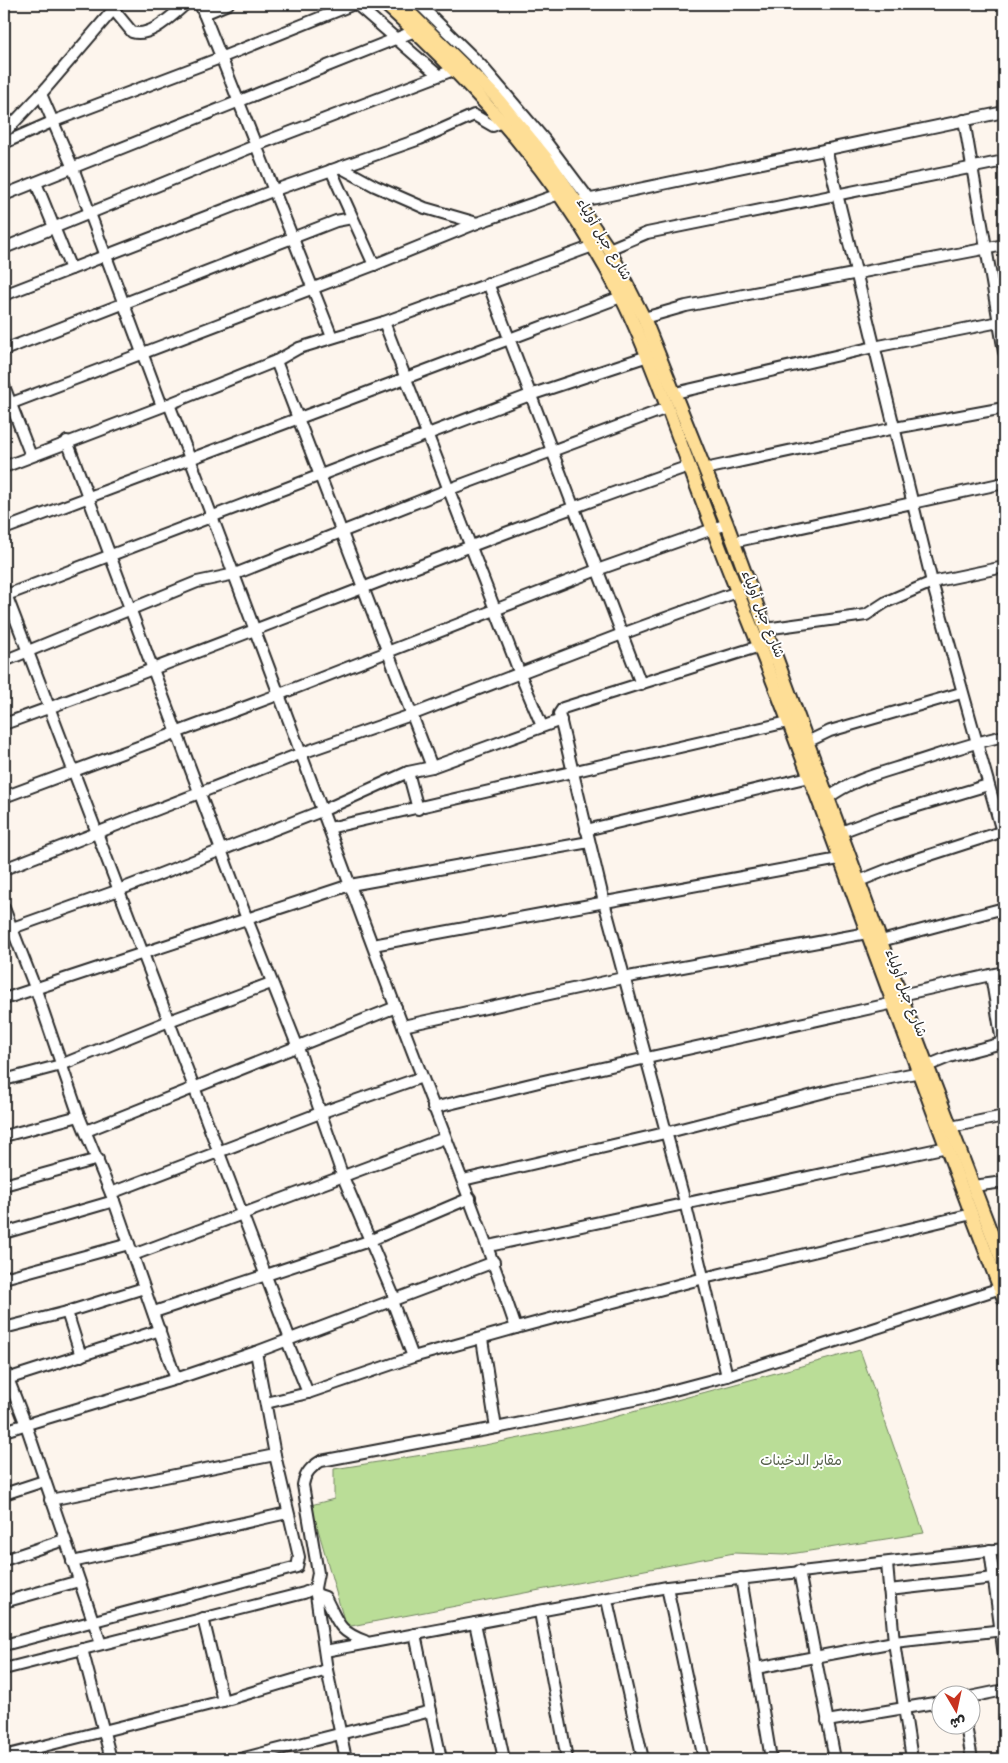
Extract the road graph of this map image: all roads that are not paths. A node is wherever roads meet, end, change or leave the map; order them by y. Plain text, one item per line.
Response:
1 (186, 4) edge
2 (200, 4) edge
3 (228, 4) edge
4 (355, 4) edge
5 (385, 4) edge
6 (403, 4) edge
7 (419, 4) edge
8 (116, 6) edge
9 (204, 14) junction
10 (415, 31) junction
11 (394, 37) junction
12 (220, 58) junction
13 (456, 69) junction
14 (438, 75) junction
15 (41, 94) junction
16 (239, 102) junction
17 (1004, 112) edge
18 (964, 120) junction
19 (54, 121) junction
20 (504, 121) junction
21 (4, 133) edge
22 (4, 143) edge
23 (257, 145) junction
24 (826, 149) junction
25 (1004, 161) edge
26 (73, 168) junction
27 (972, 168) junction
28 (336, 169) junction
29 (36, 183) junction
30 (275, 190) junction
31 (564, 193) junction
32 (4, 194) edge
33 (837, 196) junction
34 (583, 201) junction
35 (90, 214) junction
36 (352, 218) junction
37 (477, 223) junction
38 (55, 227) junction
39 (292, 238) junction
40 (1004, 245) edge
41 (593, 246) junction
42 (4, 248) edge
43 (987, 248) junction
44 (609, 249) junction
45 (106, 256) junction
46 (374, 265) junction
47 (71, 269) junction
48 (856, 273) junction
49 (488, 283) junction
50 (312, 288) junction
51 (4, 296) edge
52 (622, 297) junction
53 (122, 302) junction
54 (644, 318) junction
55 (1002, 321) edge
56 (384, 322) junction
57 (332, 336) junction
58 (508, 338) junction
59 (874, 347) junction
60 (4, 350) edge
61 (1004, 352) edge
62 (142, 354) junction
63 (648, 356) junction
64 (276, 361) junction
65 (406, 377) junction
66 (4, 386) edge
67 (676, 393) junction
68 (530, 395) junction
69 (7, 405) edge
70 (166, 405) junction
71 (667, 408) junction
72 (1004, 408) edge
73 (298, 418) junction
74 (895, 428) junction
75 (429, 434) junction
76 (67, 441) junction
77 (551, 451) junction
78 (31, 456) junction
79 (190, 460) junction
80 (4, 466) edge
81 (690, 466) junction
82 (706, 469) junction
83 (319, 475) junction
84 (1004, 483) edge
85 (450, 489) junction
86 (88, 499) junction
87 (914, 502) junction
88 (572, 507) junction
89 (213, 517) junction
90 (727, 524) junction
91 (4, 529) edge
92 (714, 529) junction
93 (342, 532) junction
94 (734, 542) junction
95 (471, 545) junction
96 (111, 555) junction
97 (1004, 568) edge
98 (597, 570) junction
99 (235, 574) junction
100 (932, 582) junction
101 (362, 588) junction
102 (737, 592) junction
103 (5, 593) edge
104 (131, 610) junction
105 (495, 610) junction
106 (256, 629) junction
107 (765, 629) junction
108 (622, 634) junction
109 (760, 646) junction
110 (29, 651) junction
111 (388, 652) junction
112 (4, 661) edge
113 (153, 669) junction
114 (520, 674) junction
115 (641, 684) junction
116 (961, 693) junction
117 (280, 694) junction
118 (50, 708) junction
119 (411, 715) junction
120 (561, 720) junction
121 (788, 722) junction
122 (4, 724) edge
123 (542, 726) junction
124 (178, 732) junction
125 (1004, 736) edge
126 (807, 742) junction
127 (976, 742) junction
128 (302, 753) junction
129 (432, 767) junction
130 (572, 771) junction
131 (74, 772) junction
132 (408, 772) junction
133 (809, 777) junction
134 (988, 785) junction
135 (199, 792) junction
136 (4, 797) edge
137 (828, 798) junction
138 (418, 809) junction
139 (324, 810) junction
140 (329, 828) junction
141 (586, 830) junction
142 (96, 832) junction
143 (841, 832) junction
144 (1003, 832) edge
145 (589, 842) junction
146 (220, 849) junction
147 (839, 859) junction
148 (4, 870) edge
149 (859, 881) junction
150 (350, 885) junction
151 (119, 890) junction
152 (604, 902) junction
153 (862, 906) junction
154 (4, 908) edge
155 (1004, 908) edge
156 (247, 919) junction
157 (8, 931) edge
158 (867, 933) junction
159 (881, 941) junction
160 (373, 946) junction
161 (143, 955) junction
162 (1004, 972) edge
163 (991, 975) junction
164 (623, 978) junction
165 (271, 984) junction
166 (36, 990) junction
167 (4, 999) edge
168 (898, 999) junction
169 (396, 1007) junction
170 (169, 1021) junction
171 (403, 1026) junction
172 (1002, 1043) junction
173 (297, 1044) junction
174 (1004, 1054) edge
175 (645, 1059) junction
176 (61, 1065) junction
177 (924, 1069) junction
178 (422, 1077) junction
179 (4, 1080) edge
180 (195, 1089) junction
181 (433, 1108) junction
182 (320, 1113) junction
183 (79, 1116) junction
184 (1004, 1116) edge
185 (951, 1127) junction
186 (86, 1131) junction
187 (665, 1133) junction
188 (4, 1136) edge
189 (445, 1138) junction
190 (948, 1147) junction
191 (218, 1153) junction
192 (98, 1159) junction
193 (343, 1177) junction
194 (463, 1180) junction
195 (1004, 1182) edge
196 (4, 1185) edge
197 (973, 1186) junction
198 (113, 1197) junction
199 (470, 1198) junction
200 (685, 1202) junction
201 (972, 1214) junction
202 (243, 1215) junction
203 (4, 1232) edge
204 (369, 1241) junction
205 (129, 1244) junction
206 (1000, 1244) edge
207 (488, 1246) junction
208 (133, 1255) junction
209 (494, 1262) junction
210 (1004, 1266) edge
211 (267, 1276) junction
212 (4, 1278) edge
213 (704, 1278) junction
214 (144, 1288) junction
215 (1003, 1291) edge
216 (393, 1300) junction
217 (67, 1312) junction
218 (154, 1312) junction
219 (4, 1328) edge
220 (516, 1328) junction
221 (160, 1330) junction
222 (482, 1339) junction
223 (288, 1340) junction
224 (256, 1352) junction
225 (81, 1356) junction
226 (413, 1357) junction
227 (4, 1368) edge
228 (727, 1376) junction
229 (6, 1379) edge
230 (176, 1379) junction
231 (308, 1393) junction
232 (266, 1404) junction
233 (26, 1425) junction
234 (496, 1428) junction
235 (4, 1431) edge
236 (275, 1455) junction
237 (44, 1481) junction
238 (4, 1494) edge
239 (50, 1500) junction
240 (287, 1513) junction
241 (64, 1540) junction
242 (990, 1550) junction
243 (1004, 1550) edge
244 (4, 1560) edge
245 (72, 1562) junction
246 (887, 1564) junction
247 (799, 1571) junction
248 (741, 1578) junction
249 (994, 1578) junction
250 (79, 1581) junction
251 (667, 1587) junction
252 (889, 1590) junction
253 (315, 1591) junction
254 (607, 1600) junction
255 (4, 1602) edge
256 (540, 1612) junction
257 (203, 1618) junction
258 (94, 1620) junction
259 (475, 1623) junction
260 (1002, 1630) edge
261 (415, 1634) junction
262 (366, 1642) junction
263 (894, 1642) junction
264 (101, 1644) junction
265 (4, 1645) edge
266 (82, 1649) junction
267 (325, 1651) junction
268 (1004, 1656) edge
269 (814, 1657) junction
270 (756, 1668) junction
271 (4, 1669) edge
272 (327, 1670) junction
273 (1004, 1690) edge
274 (980, 1695) edge
275 (223, 1701) junction
276 (930, 1703) edge
277 (903, 1707) junction
278 (431, 1711) junction
279 (827, 1720) junction
280 (104, 1732) junction
281 (340, 1733) junction
282 (968, 1736) edge
283 (4, 1756) edge
284 (111, 1759) edge
285 (240, 1759) edge
286 (346, 1759) edge
287 (441, 1759) edge
288 (504, 1759) edge
289 (568, 1759) edge
290 (643, 1759) edge
291 (704, 1759) edge
292 (771, 1759) edge
293 (835, 1759) edge
294 (912, 1759) edge
295 (972, 1759) edge

1 - 8 street
2 - 9 street
3 - 9 street
4 - 11 street
4 - 12 street
5 - 10 main road, شارع جبل أولياء
6 - 31 main road, شارع جبل أولياء
7 - 34 street
8 - 15 street
9 - 12 street
10 - 11 street
10 - 13 main road, شارع جبل أولياء
11 - 14 street
11 - 16 street
12 - 16 street
12 - 19 street
13 - 14 street
13 - 20 main road, شارع جبل أولياء
14 - 23 street
15 - 19 street
15 - 21 street
16 - 23 street
16 - 26 street
17 - 18 street
18 - 24 street
18 - 27 street
19 - 22 street
19 - 26 street
20 - 28 street
20 - 31 main road, شارع جبل أولياء
23 - 30 street
23 - 35 street
24 - 33 street
24 - 34 street
25 - 27 street
26 - 29 street
26 - 35 street
27 - 33 street
27 - 43 street
28 - 30 street
28 - 36 street
28 - 37 street
29 - 32 street
29 - 38 street
30 - 39 street
30 - 45 street
31 - 34 main road, شارع جبل أولياء
31 - 37 street
31 - 41 main road, شارع جبل أولياء
33 - 44 street
33 - 48 street
34 - 44 main road, شارع جبل أولياء
35 - 38 street
35 - 45 street
36 - 39 street
36 - 46 street
37 - 46 street
38 - 42 street
38 - 47 street
39 - 50 street
39 - 53 street
40 - 43 street
41 - 49 street
41 - 52 main road, شارع جبل أولياء
43 - 48 street
43 - 55 street
44 - 54 main road, شارع جبل أولياء
45 - 47 street
45 - 53 street
46 - 50 street
47 - 51 street
48 - 54 street
48 - 59 street
49 - 56 street
49 - 58 street
50 - 57 street
50 - 62 street
52 - 58 street
52 - 63 main road, شارع جبل أولياء
53 - 60 street
53 - 62 street
54 - 67 main road, شارع جبل أولياء
55 - 59 street
55 - 61 street
56 - 57 street
56 - 65 street
57 - 64 street
58 - 65 street
58 - 68 street
59 - 67 street
59 - 74 street
62 - 69 street
62 - 70 street
63 - 68 street
63 - 71 main road, شارع جبل أولياء
64 - 70 street
64 - 73 street
65 - 73 street
65 - 75 street
66 - 69 street
67 - 82 main road, شارع جبل أولياء
68 - 75 street
68 - 77 street
69 - 78 street
70 - 76 street
70 - 79 street
71 - 77 street
71 - 81 main road, شارع جبل أولياء
72 - 74 street
73 - 79 street
73 - 83 street
74 - 82 street
74 - 87 street
75 - 83 street
75 - 85 street
76 - 78 street
76 - 86 street
77 - 85 street
77 - 88 street
78 - 80 street
79 - 86 street
79 - 89 street
81 - 88 street
81 - 92 main road, شارع جبل أولياء
82 - 90 main road, شارع جبل أولياء
83 - 89 street
83 - 93 street
84 - 87 street
85 - 93 street
85 - 95 street
86 - 91 street
86 - 96 street
87 - 94 street
87 - 100 street
88 - 95 street
88 - 98 street
89 - 96 street
89 - 99 street
90 - 92 street
90 - 94 main road, شارع جبل أولياء
92 - 98 street
92 - 102 main road, شارع جبل أولياء
93 - 99 street
93 - 101 street
94 - 107 main road, شارع جبل أولياء
95 - 101 street
95 - 105 street
96 - 103 street
96 - 104 street
97 - 100 street
98 - 105 street
98 - 108 street
99 - 104 street
99 - 106 street
100 - 107 street
100 - 116 street
101 - 106 street
101 - 111 street
102 - 108 street
102 - 109 main road, شارع جبل أولياء
103 - 110 street
104 - 110 street
104 - 113 street
105 - 111 street
105 - 114 street
106 - 113 street
106 - 117 street
107 - 126 main road, شارع جبل أولياء
108 - 114 street
108 - 115 street
109 - 115 street
109 - 121 main road, شارع جبل أولياء
110 - 112 street
110 - 118 street
111 - 117 street
111 - 119 street
113 - 118 street
113 - 124 street
114 - 119 street
114 - 123 street
115 - 120 street
116 - 126 street
116 - 127 street
117 - 124 street
117 - 128 street
118 - 122 street
118 - 131 street
119 - 128 street
119 - 129 street
120 - 123 street
120 - 130 street
121 - 130 street
121 - 133 main road, شارع جبل أولياء
123 - 129 street
124 - 131 street
124 - 135 street
125 - 127 street
126 - 137 main road, شارع جبل أولياء
127 - 134 street
127 - 137 street
128 - 135 street
128 - 139 street
129 - 132 street
130 - 138 street
130 - 141 street
131 - 136 street
131 - 142 street
132 - 138 street
132 - 139 street
133 - 141 street
133 - 147 main road, شارع جبل أولياء
134 - 143 street
134 - 144 street
135 - 142 street
135 - 146 street
137 - 143 main road, شارع جبل أولياء
138 - 140 street
139 - 140 street
139 - 146 street
140 - 150 street
141 - 145 street
142 - 148 street
142 - 151 street
143 - 149 main road, شارع جبل أولياء
144 - 149 street
145 - 150 street
145 - 152 street
146 - 151 street
146 - 156 street
147 - 152 street
147 - 153 main road, شارع جبل أولياء
149 - 153 main road, شارع جبل أولياء
150 - 156 street
150 - 160 street
151 - 157 street
151 - 161 street
152 - 160 street
152 - 164 street
153 - 158 main road, شارع جبل أولياء
153 - 159 main road, شارع جبل أولياء
154 - 157 street
155 - 159 street
156 - 161 street
156 - 165 street
157 - 166 street
158 - 164 street
158 - 168 main road, شارع جبل أولياء
159 - 168 main road, شارع جبل أولياء
160 - 169 street
161 - 166 street
161 - 170 street
162 - 163 street
163 - 168 street
163 - 172 street
164 - 171 street
164 - 175 street
165 - 170 street
165 - 173 street
166 - 167 street
166 - 176 street
168 - 175 street
168 - 177 main road, شارع جبل أولياء
169 - 171 street
169 - 173 street
170 - 176 street
170 - 180 street
171 - 178 street
172 - 174 street
172 - 177 street
173 - 180 street
173 - 182 street
175 - 181 street
175 - 187 street
176 - 179 street
176 - 183 street
177 - 185 main road, شارع جبل أولياء
177 - 187 street
177 - 190 main road, شارع جبل أولياء
178 - 181 street
178 - 182 street
180 - 186 street
180 - 191 street
181 - 189 street
182 - 191 street
182 - 193 street
183 - 186 street
183 - 188 street
184 - 185 street
185 - 197 main road, شارع جبل أولياء
186 - 192 street
187 - 194 street
187 - 200 street
189 - 193 street
189 - 194 street
190 - 200 street
190 - 201 main road, شارع جبل أولياء
191 - 198 street
191 - 202 street
192 - 196 street
192 - 198 street
193 - 202 street
193 - 204 street
194 - 199 street
195 - 197 street
197 - 206 main road, شارع جبل أولياء
198 - 203 street
198 - 205 street
199 - 204 street
199 - 207 street
200 - 207 street
200 - 213 street
201 - 213 street
201 - 215 main road, شارع جبل أولياء
202 - 208 street
202 - 211 street
204 - 211 street
204 - 216 street
205 - 208 street
205 - 212 street
206 - 210 main road, شارع جبل أولياء
207 - 209 street
208 - 214 street
209 - 216 street
209 - 220 street
211 - 218 street
211 - 223 street
213 - 220 street
213 - 228 street
214 - 217 street
214 - 218 street
215 - 228 street
216 - 223 street
216 - 226 street
217 - 219 street
217 - 225 street
218 - 221 street
220 - 222 street
221 - 225 street
221 - 230 street
222 - 226 street
222 - 234 street
223 - 224 street
223 - 231 street
224 - 230 street
224 - 232 street
225 - 229 street
226 - 231 street
227 - 229 street
228 - 234 street
229 - 233 street
230 - 233 street
231 - 232 street
232 - 236 street
233 - 235 street
233 - 237 street
234 - 253 street
236 - 239 street
236 - 240 street
237 - 238 street
237 - 239 street
239 - 241 street
240 - 245 street
240 - 258 street
241 - 244 street
241 - 245 street
242 - 243 street
242 - 246 street
242 - 249 street
245 - 250 street
246 - 247 street
246 - 252 street
247 - 248 street
247 - 269 street
248 - 251 street
248 - 270 street
249 - 252 street
249 - 260 street
250 - 255 street
250 - 258 street
251 - 254 street
251 - 291 street
252 - 263 street
253 - 257 street
253 - 262 street
253 - 267 street
254 - 256 street
254 - 290 street
256 - 259 street
256 - 289 street
257 - 264 street
257 - 275 street
258 - 264 street
258 - 265 street
259 - 261 street
259 - 288 street
260 - 263 street
260 - 268 street
261 - 262 street
261 - 278 street
262 - 267 street
263 - 269 street
263 - 277 street
264 - 266 street
266 - 271 street
266 - 280 street
267 - 272 street
269 - 270 street
269 - 279 street
270 - 292 street
272 - 275 street
272 - 281 street
273 - 274 street
275 - 280 street
276 - 277 street
277 - 279 street
277 - 294 street
278 - 281 street
278 - 287 street
279 - 293 street
280 - 283 street
280 - 284 street
281 - 285 street
281 - 286 street
282 - 295 street

